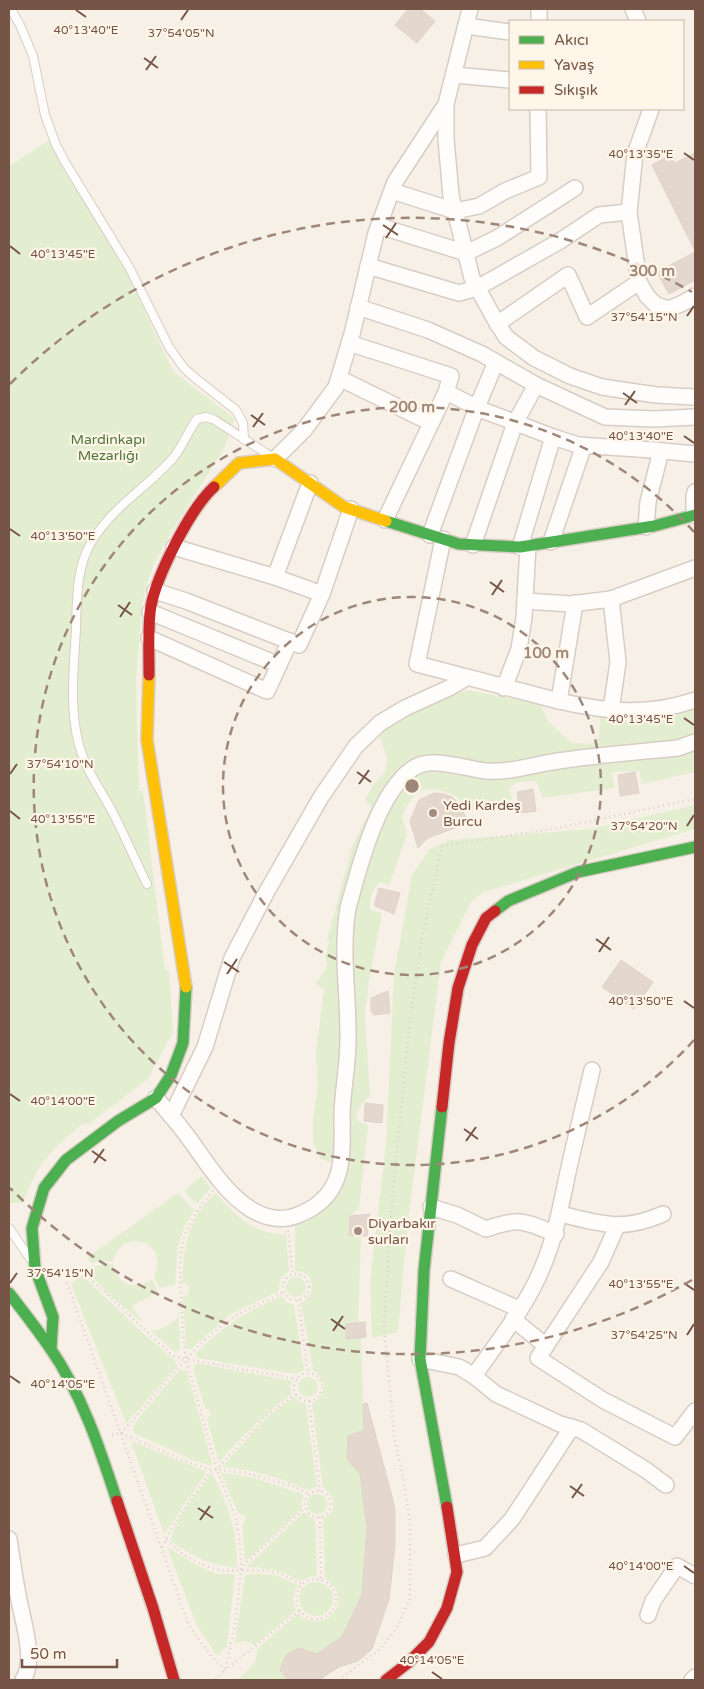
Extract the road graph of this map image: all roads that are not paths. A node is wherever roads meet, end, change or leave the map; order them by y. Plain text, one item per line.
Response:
1 (12, 9) edge
2 (470, 9) edge
3 (466, 26) junction
4 (509, 32) edge
5 (454, 75) junction
6 (509, 80) edge
7 (446, 104) junction
8 (538, 110) edge
9 (651, 110) edge
10 (575, 188) dead end
11 (392, 190) junction
12 (455, 211) junction
13 (629, 212) junction
14 (379, 226) junction
15 (466, 253) junction
16 (368, 266) junction
17 (639, 282) junction
18 (477, 288) junction
19 (695, 296) edge
20 (358, 308) junction
21 (497, 324) junction
22 (349, 343) junction
23 (496, 362) junction
24 (339, 378) junction
25 (536, 385) junction
26 (695, 391) edge
27 (446, 392) junction
28 (674, 396) junction
29 (695, 397) edge
30 (477, 407) junction
31 (695, 416) edge
32 (431, 423) junction
33 (515, 423) junction
34 (552, 437) junction
35 (244, 439) junction
36 (584, 445) junction
37 (661, 451) junction
38 (695, 454) edge
39 (275, 459) junction
40 (310, 483) junction
41 (695, 492) edge
42 (351, 509) junction
43 (694, 515) edge
44 (384, 520) junction
45 (646, 527) junction
46 (436, 537) junction
47 (551, 542) junction
48 (473, 545) junction
49 (174, 546) junction
50 (524, 547) junction
51 (695, 568) edge
52 (275, 577) junction
53 (155, 591) junction
54 (322, 594) junction
55 (611, 599) junction
56 (525, 601) junction
57 (575, 603) junction
58 (150, 612) junction
59 (149, 638) junction
60 (290, 641) junction
61 (279, 666) junction
62 (466, 678) junction
63 (504, 688) junction
64 (695, 700) edge
65 (559, 701) junction
66 (611, 710) junction
67 (695, 742) edge
68 (695, 847) edge
69 (146, 884) dead end
70 (592, 1070) dead end
71 (156, 1098) junction
72 (171, 1116) junction
73 (431, 1207) junction
74 (560, 1214) junction
75 (663, 1214) dead end
76 (618, 1226) junction
77 (9, 1228) edge
78 (556, 1234) junction
79 (35, 1268) junction
80 (451, 1279) dead end
81 (9, 1293) edge
82 (516, 1314) junction
83 (546, 1346) junction
84 (51, 1349) junction
85 (420, 1359) junction
86 (474, 1376) junction
87 (695, 1411) edge
88 (572, 1427) junction
89 (666, 1485) dead end
90 (9, 1539) edge
91 (456, 1555) junction
92 (695, 1576) edge
93 (648, 1615) dead end
94 (408, 1663) junction
95 (695, 1677) edge
96 (23, 1680) edge
97 (174, 1680) edge
98 (386, 1680) edge
99 (402, 1680) edge
100 (692, 1680) edge

1 - 35 lane
2 - 3 street
3 - 4 street
3 - 5 street
5 - 6 street
5 - 7 street
7 - 11 street
7 - 12 street
8 - 12 street
9 - 13 street
10 - 15 street
11 - 12 street
11 - 14 street
12 - 15 street
13 - 17 street
13 - 18 street
14 - 15 street
14 - 16 street
15 - 18 street
16 - 18 street
16 - 20 street
17 - 19 street
17 - 21 street
18 - 21 street
20 - 22 street
20 - 23 street
21 - 28 street
22 - 24 street
22 - 27 street
23 - 25 street
23 - 30 street
24 - 32 street
24 - 39 street
25 - 31 street
25 - 33 street
26 - 28 street
27 - 30 street
27 - 32 street
28 - 29 street
30 - 33 street
30 - 46 street
32 - 44 street
33 - 34 street
33 - 48 street
34 - 36 street
34 - 50 street
35 - 39 lane
35 - 69 lane
36 - 37 street
36 - 47 street
37 - 38 street
37 - 45 street
39 - 40 street
39 - 49 street
40 - 42 street
40 - 52 street
41 - 43 street
42 - 44 street
42 - 54 street
43 - 45 street
44 - 46 street
45 - 47 street
46 - 48 street
46 - 62 street
47 - 50 street
48 - 50 street
49 - 52 street
49 - 53 street
50 - 56 street
51 - 55 street
52 - 54 street
53 - 58 street
53 - 60 street
54 - 60 street
55 - 57 street
55 - 66 street
56 - 57 street
56 - 63 street
57 - 65 street
58 - 59 street
58 - 61 street
59 - 61 street
59 - 71 street
60 - 61 street
62 - 63 street
62 - 72 street
63 - 65 street
64 - 66 street
65 - 66 street
67 - 72 street
68 - 73 street
70 - 74 street
71 - 72 street
71 - 79 street
73 - 78 street
73 - 85 street
74 - 76 street
74 - 78 street
75 - 76 street
76 - 83 street
77 - 79 lane
78 - 82 street
79 - 84 street
80 - 82 street
81 - 84 street
82 - 83 street
82 - 86 street
83 - 87 street
84 - 97 street
85 - 86 street
85 - 91 street
86 - 88 street
88 - 89 street
88 - 91 street
90 - 96 street
91 - 94 street
92 - 93 street
94 - 98 street
94 - 99 street
95 - 100 street

